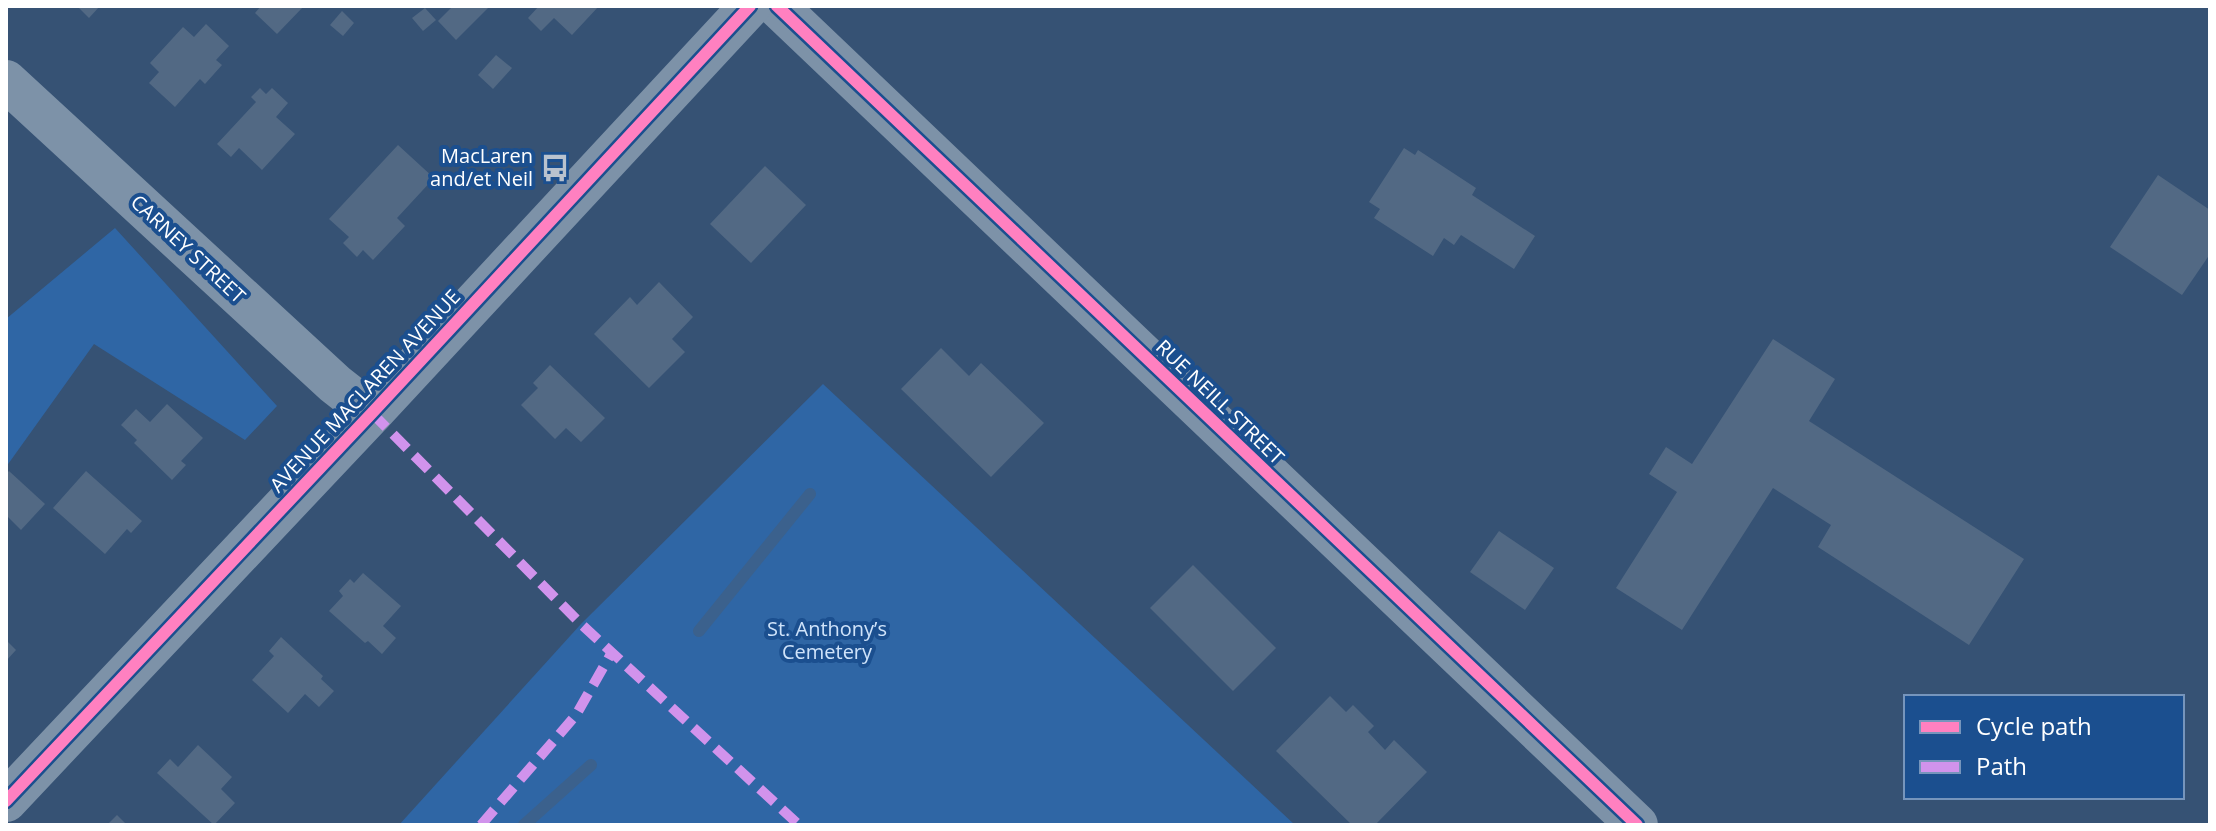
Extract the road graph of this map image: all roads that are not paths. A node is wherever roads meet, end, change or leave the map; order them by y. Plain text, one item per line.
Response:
1 (750, 6) edge
2 (777, 6) edge
3 (6, 81) edge
4 (372, 413) junction
5 (6, 801) edge
6 (1637, 825) edge

1 - 4 street, AVENUE MACLAREN AVENUE
2 - 6 street, RUE NEILL STREET
3 - 4 street, CARNEY STREET
4 - 5 street, AVENUE MACLAREN AVENUE

